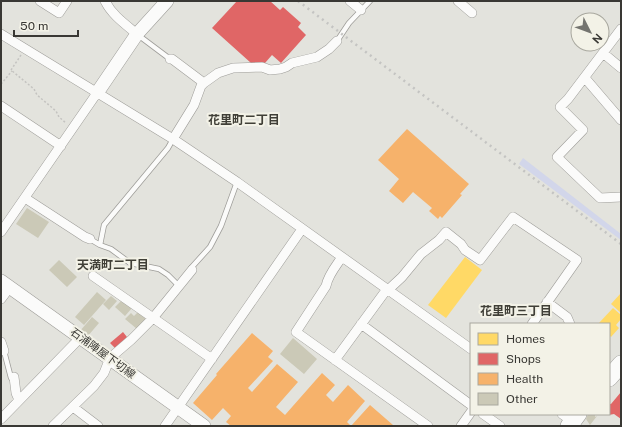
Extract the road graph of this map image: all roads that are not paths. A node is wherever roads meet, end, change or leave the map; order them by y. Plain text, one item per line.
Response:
1 (40, 1) edge
2 (67, 1) edge
3 (104, 1) edge
4 (167, 1) edge
5 (350, 1) edge
6 (370, 1) edge
7 (458, 1) edge
8 (361, 10) junction
9 (472, 13) dead end
10 (621, 29) edge
11 (1, 34) edge
12 (137, 34) junction
13 (337, 41) joint
14 (603, 53) junction
15 (170, 59) joint
16 (621, 68) edge
17 (585, 78) junction
18 (204, 83) junction
19 (97, 93) junction
20 (1, 106) edge
21 (621, 120) edge
22 (173, 139) junction
23 (61, 146) junction
24 (237, 182) junction
25 (621, 197) edge
26 (25, 198) junction
27 (302, 229) junction
28 (1, 232) edge
29 (90, 239) joint
30 (100, 245) junction
31 (342, 257) junction
32 (192, 270) joint
33 (93, 276) dead end
34 (5, 284) edge
35 (179, 286) junction
36 (388, 290) junction
37 (1, 299) edge
38 (547, 302) junction
39 (153, 318) junction
40 (533, 323) edge
41 (570, 323) edge
42 (361, 324) junction
43 (81, 338) junction
44 (3, 347) edge
45 (470, 348) edge
46 (110, 358) junction
47 (212, 359) junction
48 (335, 360) junction
49 (14, 377) joint
50 (19, 400) junction
51 (470, 404) edge
52 (73, 407) junction
53 (178, 408) junction
54 (470, 413) edge
55 (484, 415) edge
56 (1, 419) edge
57 (53, 426) edge
58 (98, 426) edge
59 (165, 426) edge
60 (204, 426) edge
61 (428, 426) edge
62 (461, 426) edge
63 (500, 426) edge

1 - 2 street
3 - 12 street
4 - 12 main road
5 - 8 street
6 - 8 lane
7 - 9 street
8 - 13 lane
10 - 14 street
11 - 19 street
12 - 15 lane
12 - 19 main road
13 - 18 street
14 - 16 street
14 - 17 street
15 - 18 street
17 - 21 street
17 - 25 street
18 - 22 street
19 - 22 street
19 - 23 street
20 - 23 street
22 - 24 street
22 - 30 lane
23 - 26 street
24 - 27 street
24 - 32 lane
26 - 28 street
26 - 29 street
27 - 31 street
27 - 47 street
29 - 30 lane
30 - 35 lane
31 - 36 street
31 - 48 street
32 - 35 street
33 - 39 street
34 - 37 street
34 - 43 main road, 石浦陣屋下切線
35 - 39 street
36 - 38 street
36 - 42 street
36 - 45 street
38 - 40 street
38 - 41 street
39 - 46 street
39 - 47 street
42 - 48 street
42 - 51 street
43 - 46 main road, 石浦陣屋下切線
43 - 50 street
44 - 49 lane
46 - 52 street
46 - 53 main road, 石浦陣屋下切線
47 - 53 street
48 - 61 street
49 - 50 street
50 - 56 street
52 - 57 street
52 - 58 street
53 - 59 street
53 - 60 main road, 石浦陣屋下切線
54 - 62 street
55 - 63 street

